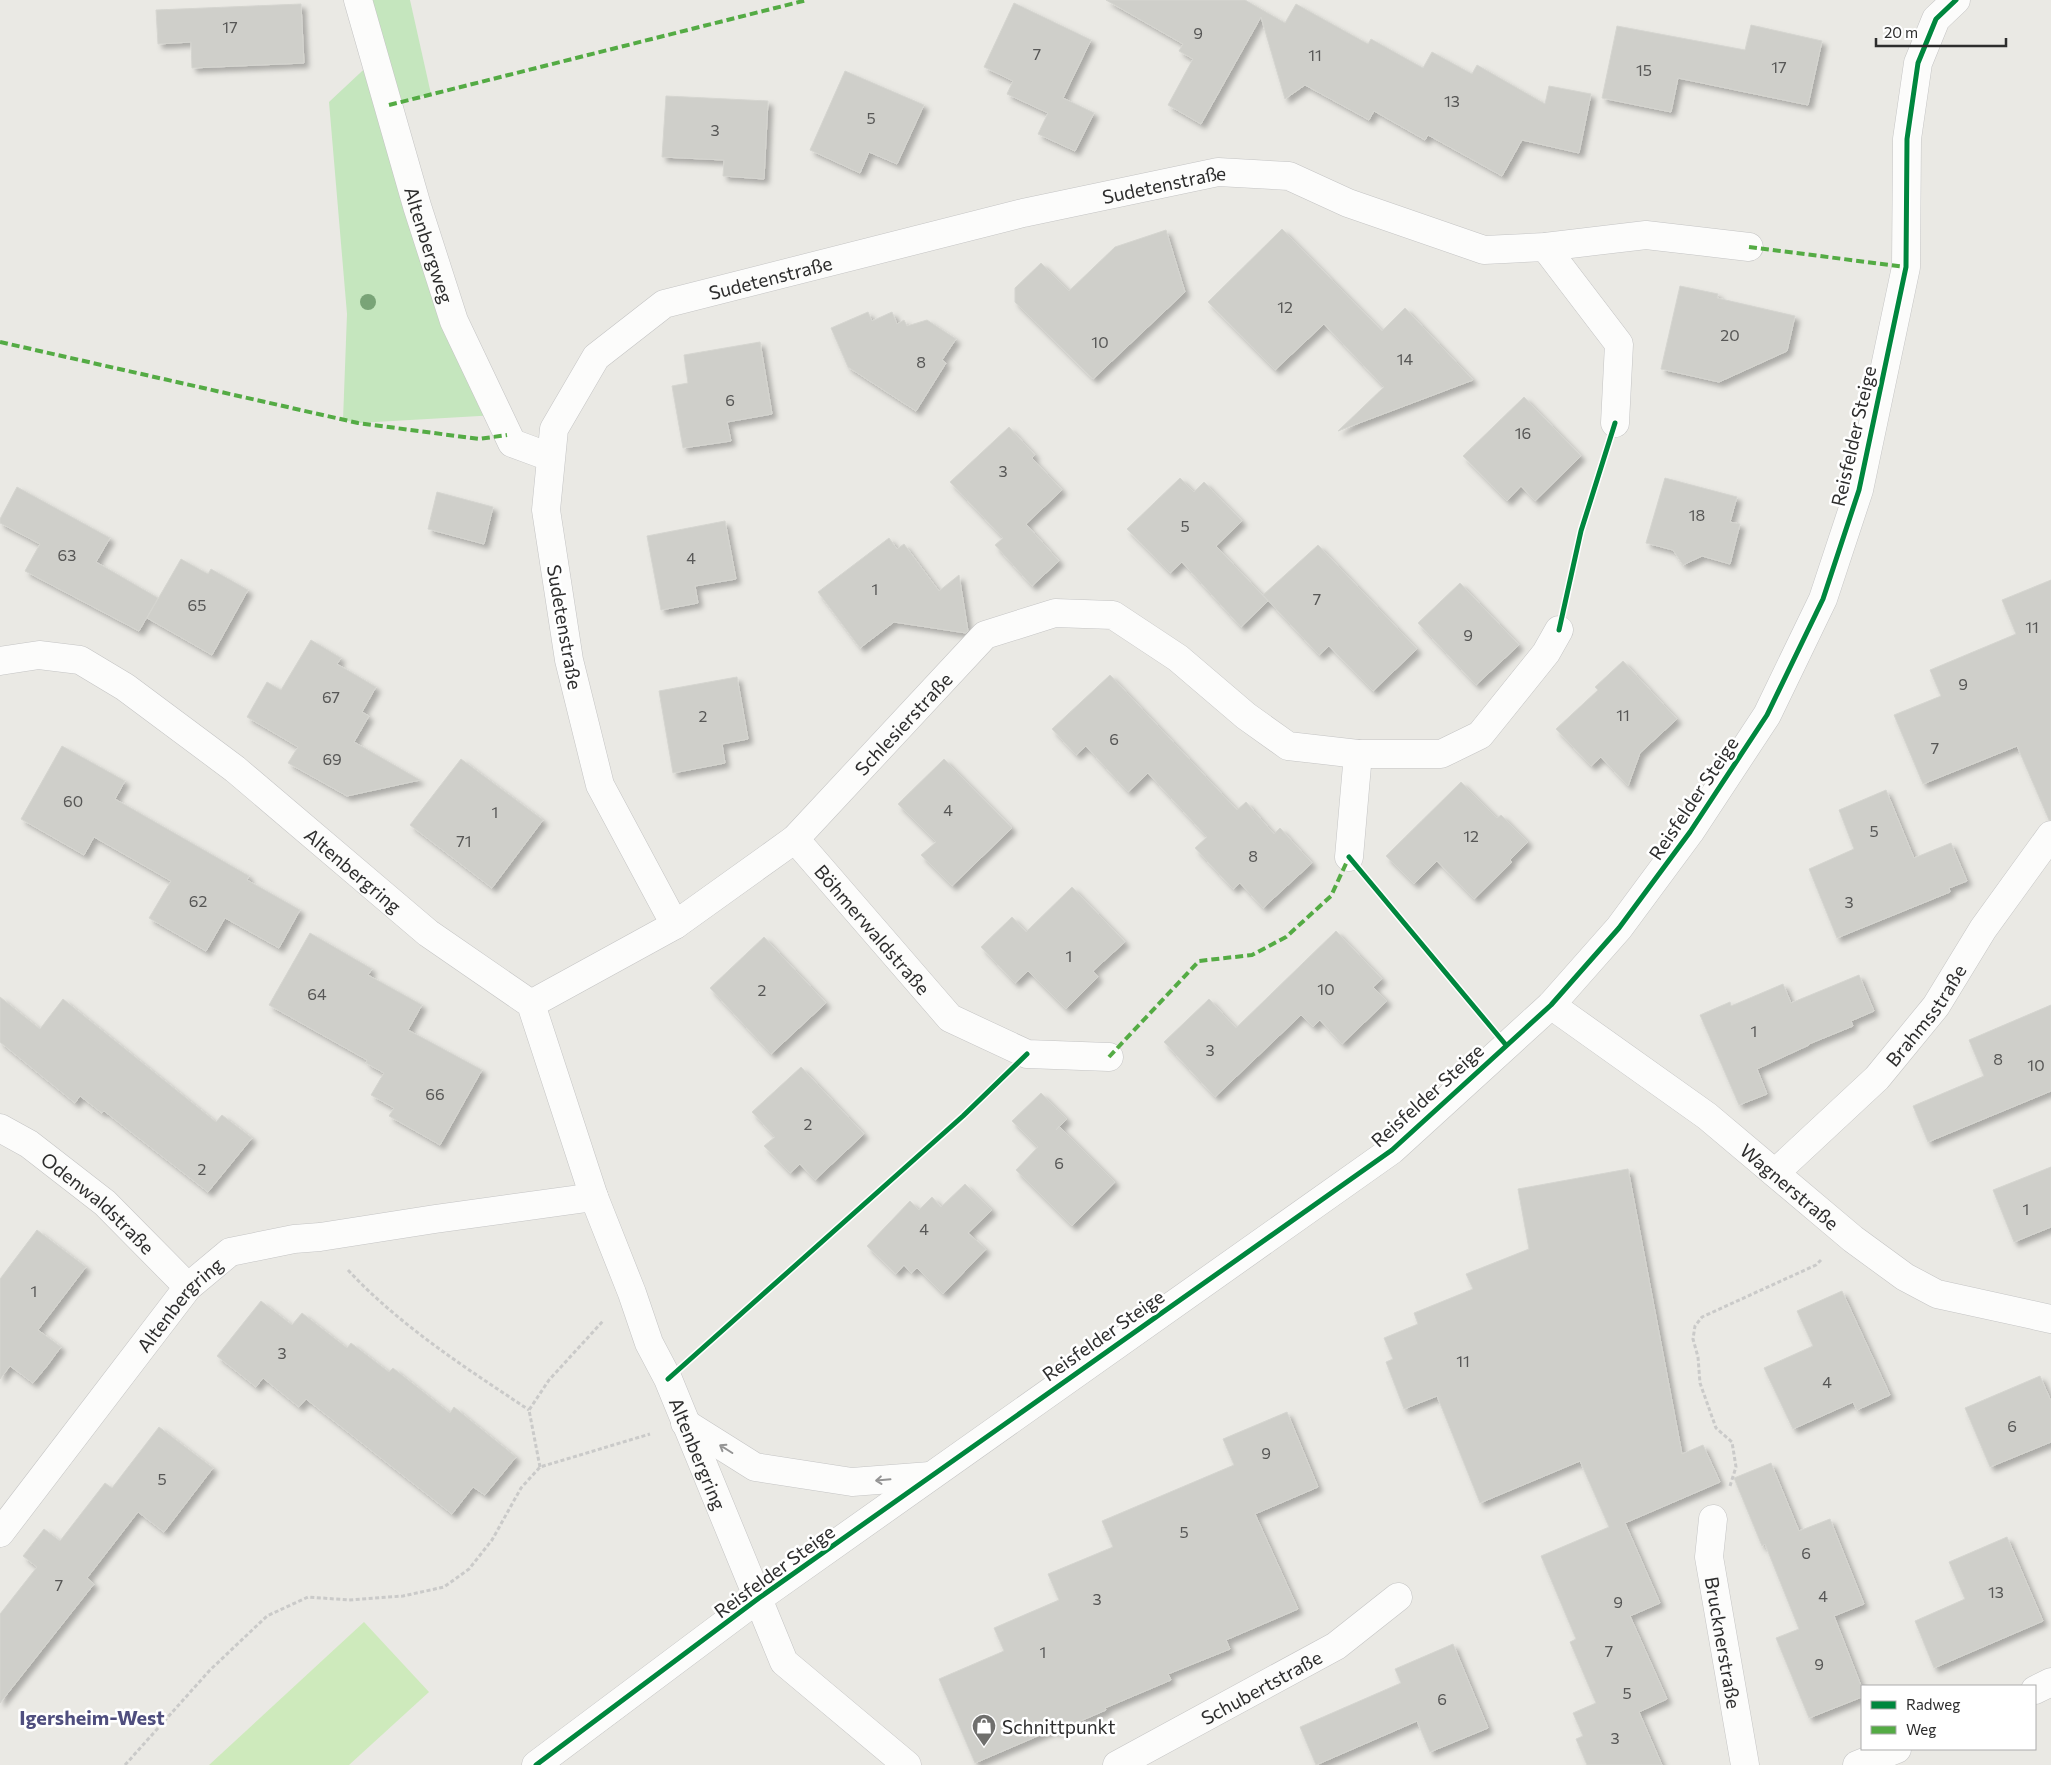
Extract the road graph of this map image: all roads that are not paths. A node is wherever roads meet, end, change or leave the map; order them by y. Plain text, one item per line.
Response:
1 (358, 0) edge
2 (1956, 0) edge
3 (1545, 247) junction
4 (1749, 247) dead end
5 (1615, 423) dead end
6 (550, 458) junction
7 (1559, 630) dead end
8 (0, 661) edge
9 (1358, 754) junction
10 (2051, 835) edge
11 (795, 839) junction
12 (1349, 856) dead end
13 (675, 925) junction
14 (531, 1004) junction
15 (1551, 1006) junction
16 (1109, 1057) dead end
17 (0, 1128) edge
18 (1775, 1173) junction
19 (594, 1197) junction
20 (188, 1288) junction
21 (2051, 1319) edge
22 (685, 1423) junction
23 (931, 1476) junction
24 (1714, 1519) road end
25 (0, 1533) edge
26 (1398, 1597) dead end
27 (759, 1598) junction
28 (2051, 1682) edge
29 (2036, 1690) edge
30 (1894, 1750) edge
31 (536, 1765) edge
32 (907, 1765) edge
33 (1117, 1765) edge
34 (1745, 1765) edge
35 (1857, 1765) edge

1 - 6 street, Altenbergweg
2 - 15 street, Reisfelder Steige
3 - 4 street, Sudetenstraße
3 - 5 street
3 - 6 street, Sudetenstraße
6 - 13 street, Sudetenstraße
7 - 9 street
8 - 14 street, Altenbergring
9 - 11 street, Schlesierstraße
9 - 12 street
10 - 18 street, Brahmsstraße
11 - 13 street, Schlesierstraße
11 - 16 street, Böhmerwaldstraße
13 - 14 street, Schlesierstraße
14 - 19 street, Altenbergring
15 - 18 street, Wagnerstraße
15 - 23 street, Reisfelder Steige
17 - 20 street, Odenwaldstraße
18 - 21 street, Wagnerstraße
19 - 20 street, Altenbergring
19 - 22 street, Altenbergring
20 - 25 street, Altenbergring
23 -> 22 street
22 - 27 street, Altenbergring
23 - 27 street, Reisfelder Steige
24 - 34 street, Brucknerstraße
26 - 33 street, Schubertstraße
27 - 31 street, Reisfelder Steige
27 - 32 street, Altenbergring
28 - 29 street
30 - 35 street

